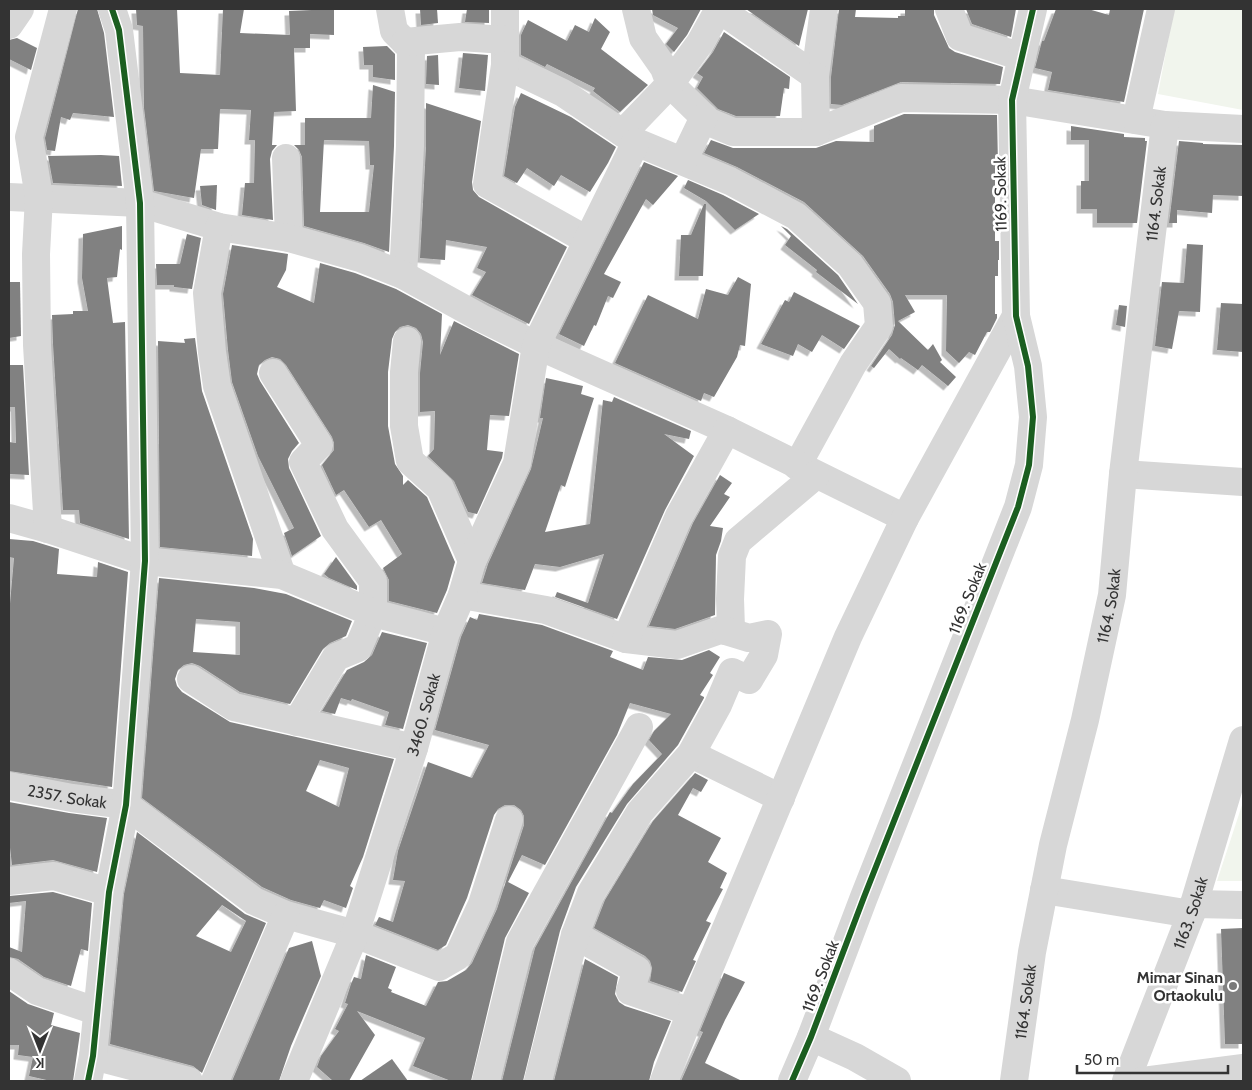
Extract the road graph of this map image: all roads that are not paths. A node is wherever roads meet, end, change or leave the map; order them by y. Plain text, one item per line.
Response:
1 (20, 9) edge
2 (62, 9) edge
3 (112, 9) edge
4 (390, 9) edge
5 (505, 9) edge
6 (636, 9) edge
7 (824, 9) edge
8 (949, 9) edge
9 (1033, 9) edge
10 (1161, 9) edge
11 (9, 25) edge
12 (405, 42) junction
13 (505, 52) junction
14 (1022, 57) junction
15 (815, 76) junction
16 (670, 84) junction
17 (1012, 100) junction
18 (704, 117) junction
19 (1136, 120) junction
20 (1165, 125) junction
21 (1243, 129) edge
22 (816, 132) junction
23 (630, 138) junction
24 (286, 158) dead end
25 (683, 161) junction
26 (9, 197) edge
27 (39, 197) junction
28 (140, 203) junction
29 (219, 227) junction
30 (289, 238) junction
31 (588, 240) junction
32 (403, 275) junction
33 (1016, 316) junction
34 (408, 341) dead end
35 (536, 345) junction
36 (273, 373) dead end
37 (727, 430) junction
38 (806, 470) junction
39 (1123, 474) junction
40 (1243, 482) edge
41 (9, 518) edge
42 (905, 518) junction
43 (48, 529) junction
44 (145, 561) junction
45 (472, 561) junction
46 (282, 576) junction
47 (462, 595) junction
48 (373, 613) junction
49 (726, 631) junction
50 (446, 632) junction
51 (626, 639) junction
52 (192, 679) dead end
53 (297, 722) junction
54 (639, 727) dead end
55 (1243, 740) edge
56 (414, 748) junction
57 (691, 754) junction
58 (9, 786) edge
59 (781, 798) junction
60 (126, 805) junction
61 (509, 820) dead end
62 (9, 882) edge
63 (1044, 890) junction
64 (109, 892) junction
65 (1243, 905) edge
66 (1193, 909) junction
67 (286, 915) junction
68 (355, 934) junction
69 (575, 936) junction
70 (9, 972) edge
71 (96, 1011) junction
72 (692, 1012) junction
73 (811, 1037) junction
74 (91, 1068) edge
75 (1243, 1069) edge
76 (189, 1081) edge
77 (215, 1081) edge
78 (294, 1081) edge
79 (486, 1081) edge
80 (538, 1081) edge
81 (664, 1081) edge
82 (792, 1081) edge
83 (896, 1081) edge
84 (1014, 1081) edge
85 (1126, 1081) edge
86 (1143, 1081) edge
87 (1240, 1081) edge

1 - 11 street
2 - 27 street
3 - 28 street
4 - 12 street
5 - 13 street
6 - 16 street
7 - 15 street
8 - 14 street
9 - 14 street, 1169. Sokak
10 - 19 street
12 - 13 street
12 - 32 street
13 - 23 street
13 - 31 street
14 - 17 street, 1169. Sokak
15 - 16 street, 3460. Sokak
15 - 22 street
16 - 18 street
16 - 23 street, 3460. Sokak
17 - 19 street
17 - 22 street
17 - 33 street, 1169. Sokak
18 - 22 street
18 - 25 street
19 - 20 street
20 - 21 street
20 - 39 street, 1164. Sokak
23 - 25 street
23 - 31 street, 3460. Sokak
24 - 30 street
25 - 38 street
26 - 27 street
27 - 28 street
27 - 43 street
28 - 29 street
28 - 44 street
29 - 30 street
29 - 46 street
30 - 32 street
31 - 35 street, 3460. Sokak
32 - 35 street
33 - 42 street
33 - 73 street, 1169. Sokak
34 - 45 street
35 - 37 street
35 - 45 street, 3460. Sokak
36 - 48 street
37 - 38 street
37 - 51 street
38 - 42 street
38 - 49 street
39 - 40 street
39 - 63 street, 1164. Sokak
41 - 43 street
42 - 59 street
43 - 44 street
44 - 46 street
44 - 60 street
45 - 47 street, 3460. Sokak
46 - 48 street
47 - 50 street, 3460. Sokak
47 - 51 street
48 - 50 street
48 - 53 street
49 - 51 street
49 - 57 street
50 - 56 street, 3460. Sokak
52 - 53 street
53 - 56 street
54 - 79 street
55 - 66 street, 1163. Sokak
56 - 68 street, 3460. Sokak
57 - 59 street
57 - 69 street
58 - 60 street, 2357. Sokak
59 - 72 street
60 - 64 street
60 - 67 street
61 - 68 street
62 - 64 street
63 - 66 street
63 - 84 street, 1164. Sokak
64 - 71 street
65 - 66 street
66 - 85 street, 1163. Sokak
67 - 68 street
67 - 77 street
68 - 78 street, 3460. Sokak
69 - 72 street
69 - 80 street
70 - 71 street
71 - 74 street
72 - 81 street
73 - 82 street, 1169. Sokak
73 - 83 street
74 - 76 street
75 - 86 street
75 - 87 street

